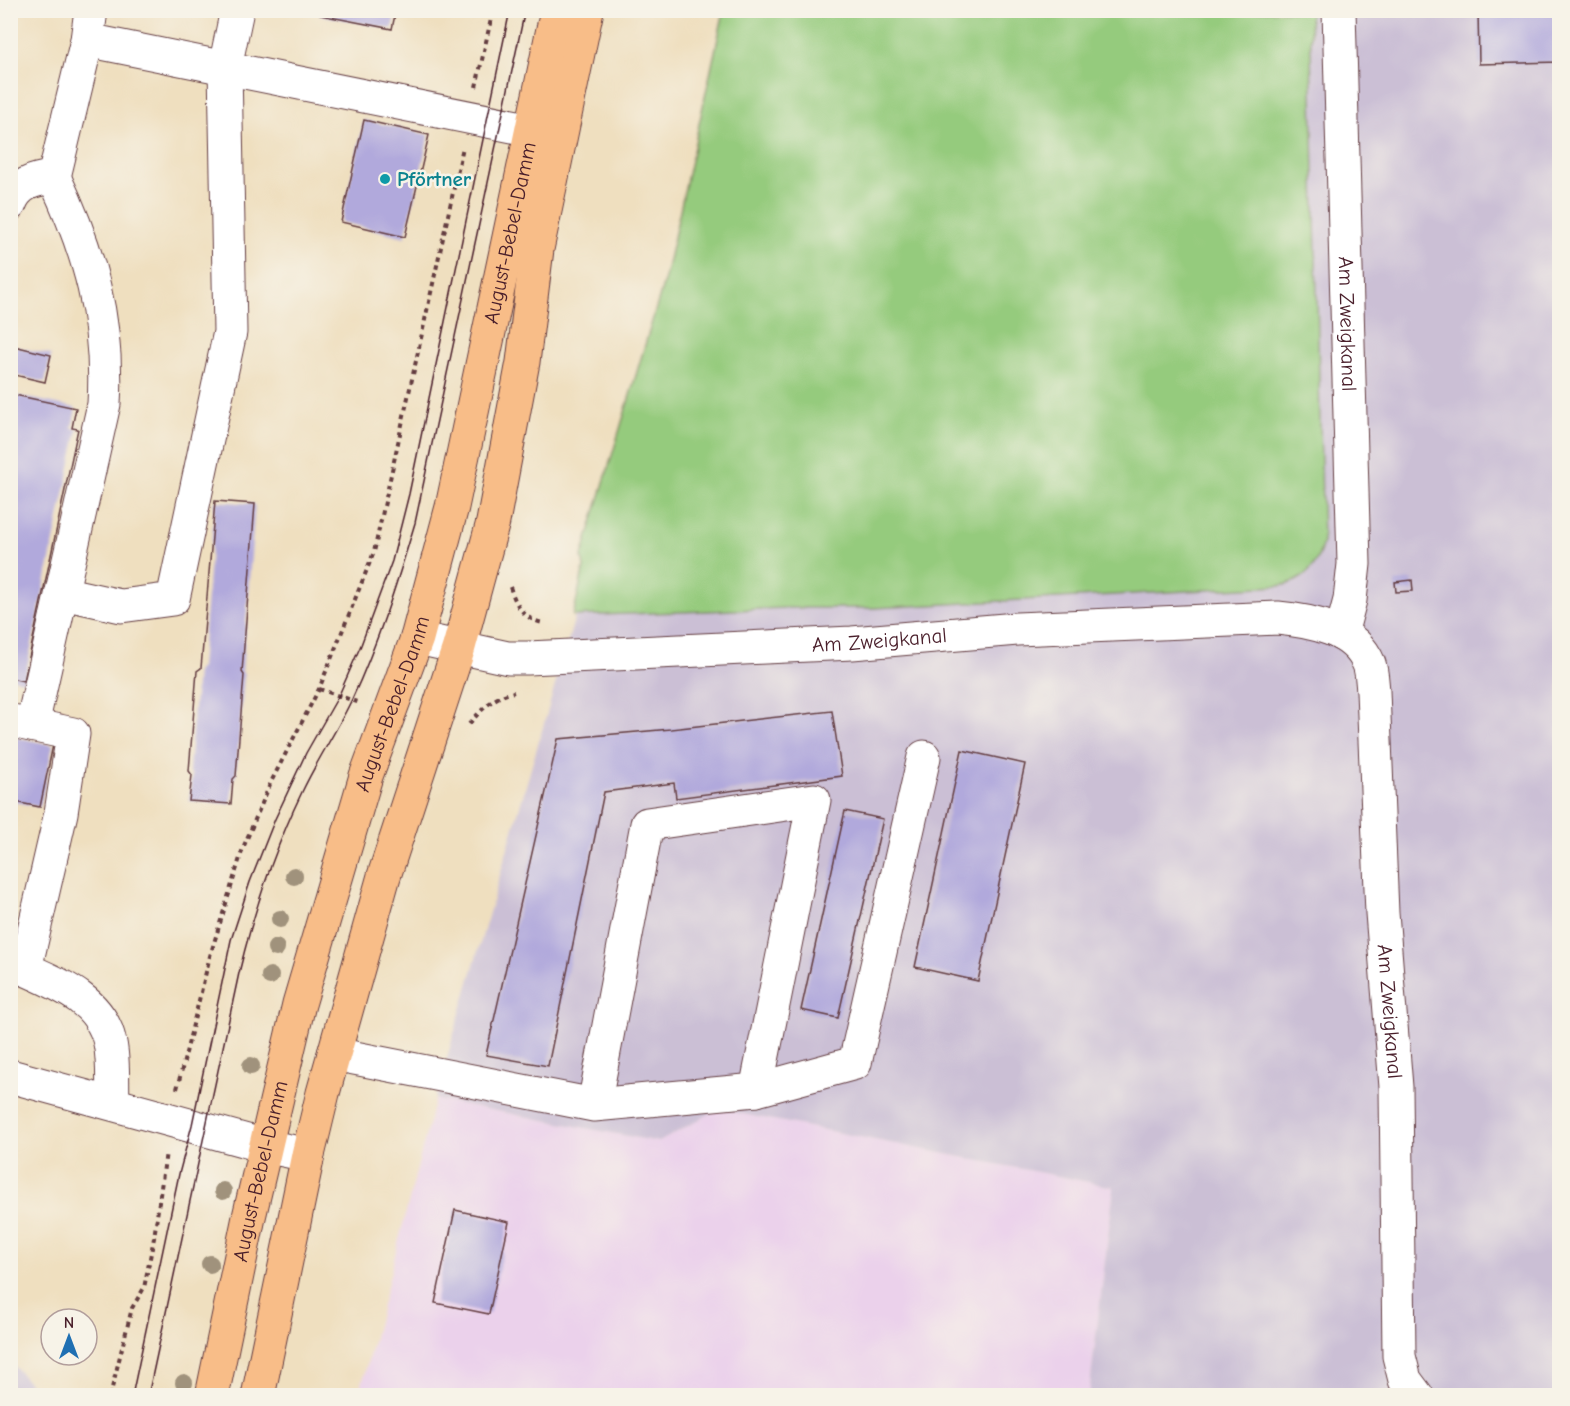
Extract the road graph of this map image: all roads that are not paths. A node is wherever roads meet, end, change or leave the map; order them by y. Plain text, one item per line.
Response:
1 (237, 10) edge
2 (557, 10) edge
3 (587, 10) edge
4 (1339, 10) edge
5 (89, 25) edge
6 (225, 67) junction
7 (532, 130) junction
8 (54, 177) junction
9 (10, 204) edge
10 (62, 593) junction
11 (1341, 634) junction
12 (417, 638) junction
13 (459, 647) junction
14 (21, 723) edge
15 (924, 757) dead end
16 (18, 966) edge
17 (334, 1054) junction
18 (10, 1076) edge
19 (756, 1090) junction
20 (112, 1103) junction
21 (594, 1105) junction
22 (265, 1146) junction
23 (308, 1155) junction
24 (212, 1395) edge
25 (258, 1395) edge
26 (1417, 1395) edge

1 - 6 street
2 - 7 main road, August-Bebel-Damm
3 - 13 main road, August-Bebel-Damm
4 - 11 street, Am Zweigkanal
5 - 6 street
5 - 8 street
6 - 7 street
6 - 10 street
7 - 12 main road, August-Bebel-Damm
8 - 9 street
8 - 10 street
10 - 14 street
11 - 13 street, Am Zweigkanal
11 - 26 street, Am Zweigkanal
12 - 13 street, Am Zweigkanal
12 - 22 main road, August-Bebel-Damm
13 - 17 main road, August-Bebel-Damm
14 - 16 street
15 - 19 street
16 - 20 street
17 - 21 street
17 - 23 main road, August-Bebel-Damm
18 - 20 street
19 - 21 street
19 - 21 street
20 - 22 street
22 - 23 street
22 - 24 main road, August-Bebel-Damm
23 - 25 main road, August-Bebel-Damm

